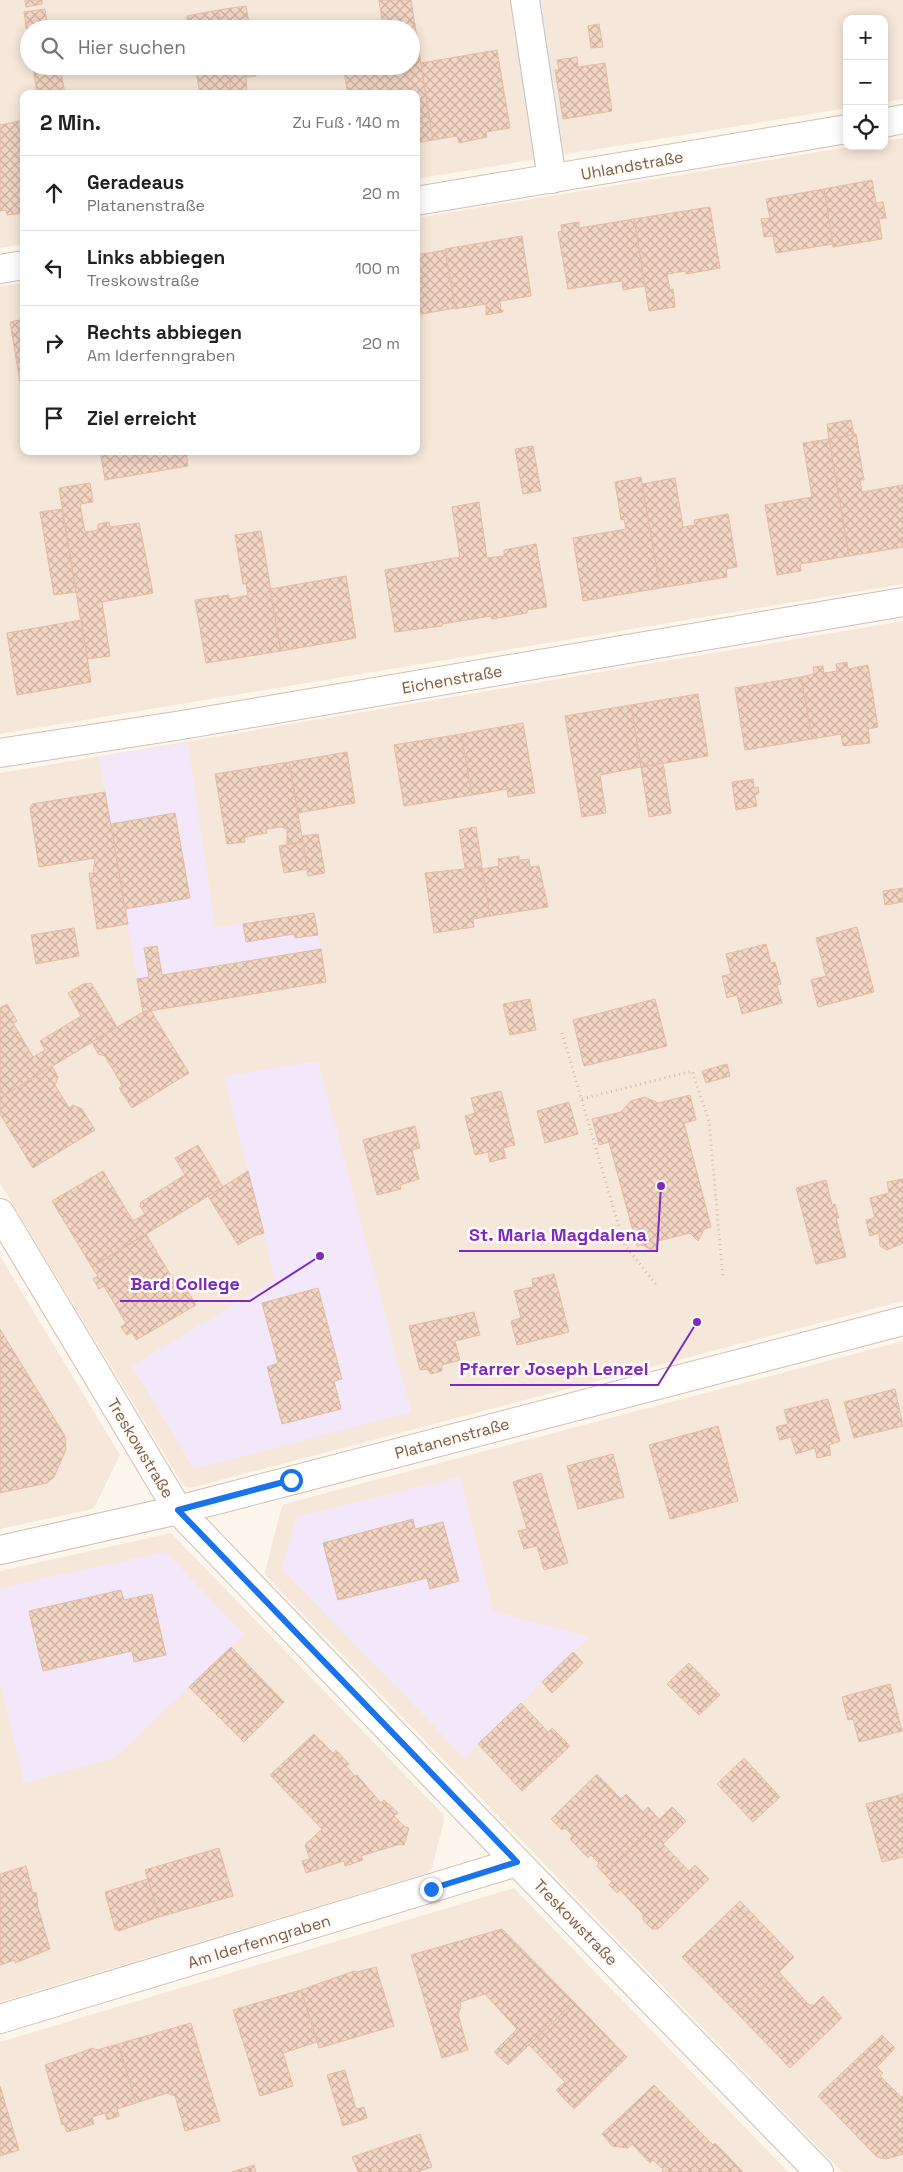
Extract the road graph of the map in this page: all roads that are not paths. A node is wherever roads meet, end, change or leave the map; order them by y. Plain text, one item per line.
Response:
1 (525, 0) edge
2 (903, 120) edge
3 (888, 122) edge
4 (843, 130) edge
5 (552, 179) junction
6 (420, 200) edge
7 (20, 266) edge
8 (0, 269) edge
9 (903, 602) edge
10 (0, 753) edge
11 (0, 1213) edge
12 (903, 1321) edge
13 (178, 1510) junction
14 (0, 1550) edge
15 (517, 1862) junction
16 (0, 2019) edge
17 (819, 2172) edge

1 - 5 street
2 - 3 street
4 - 5 street, Uhlandstraße
5 - 6 street, Uhlandstraße
7 - 8 street
9 - 10 street, Eichenstraße
11 - 13 street, Treskowstraße
12 - 13 street, Platanenstraße
13 - 14 street, Platanenstraße
13 - 15 street, Treskowstraße
15 - 16 street, Am Iderfenngraben
15 - 17 street, Treskowstraße

